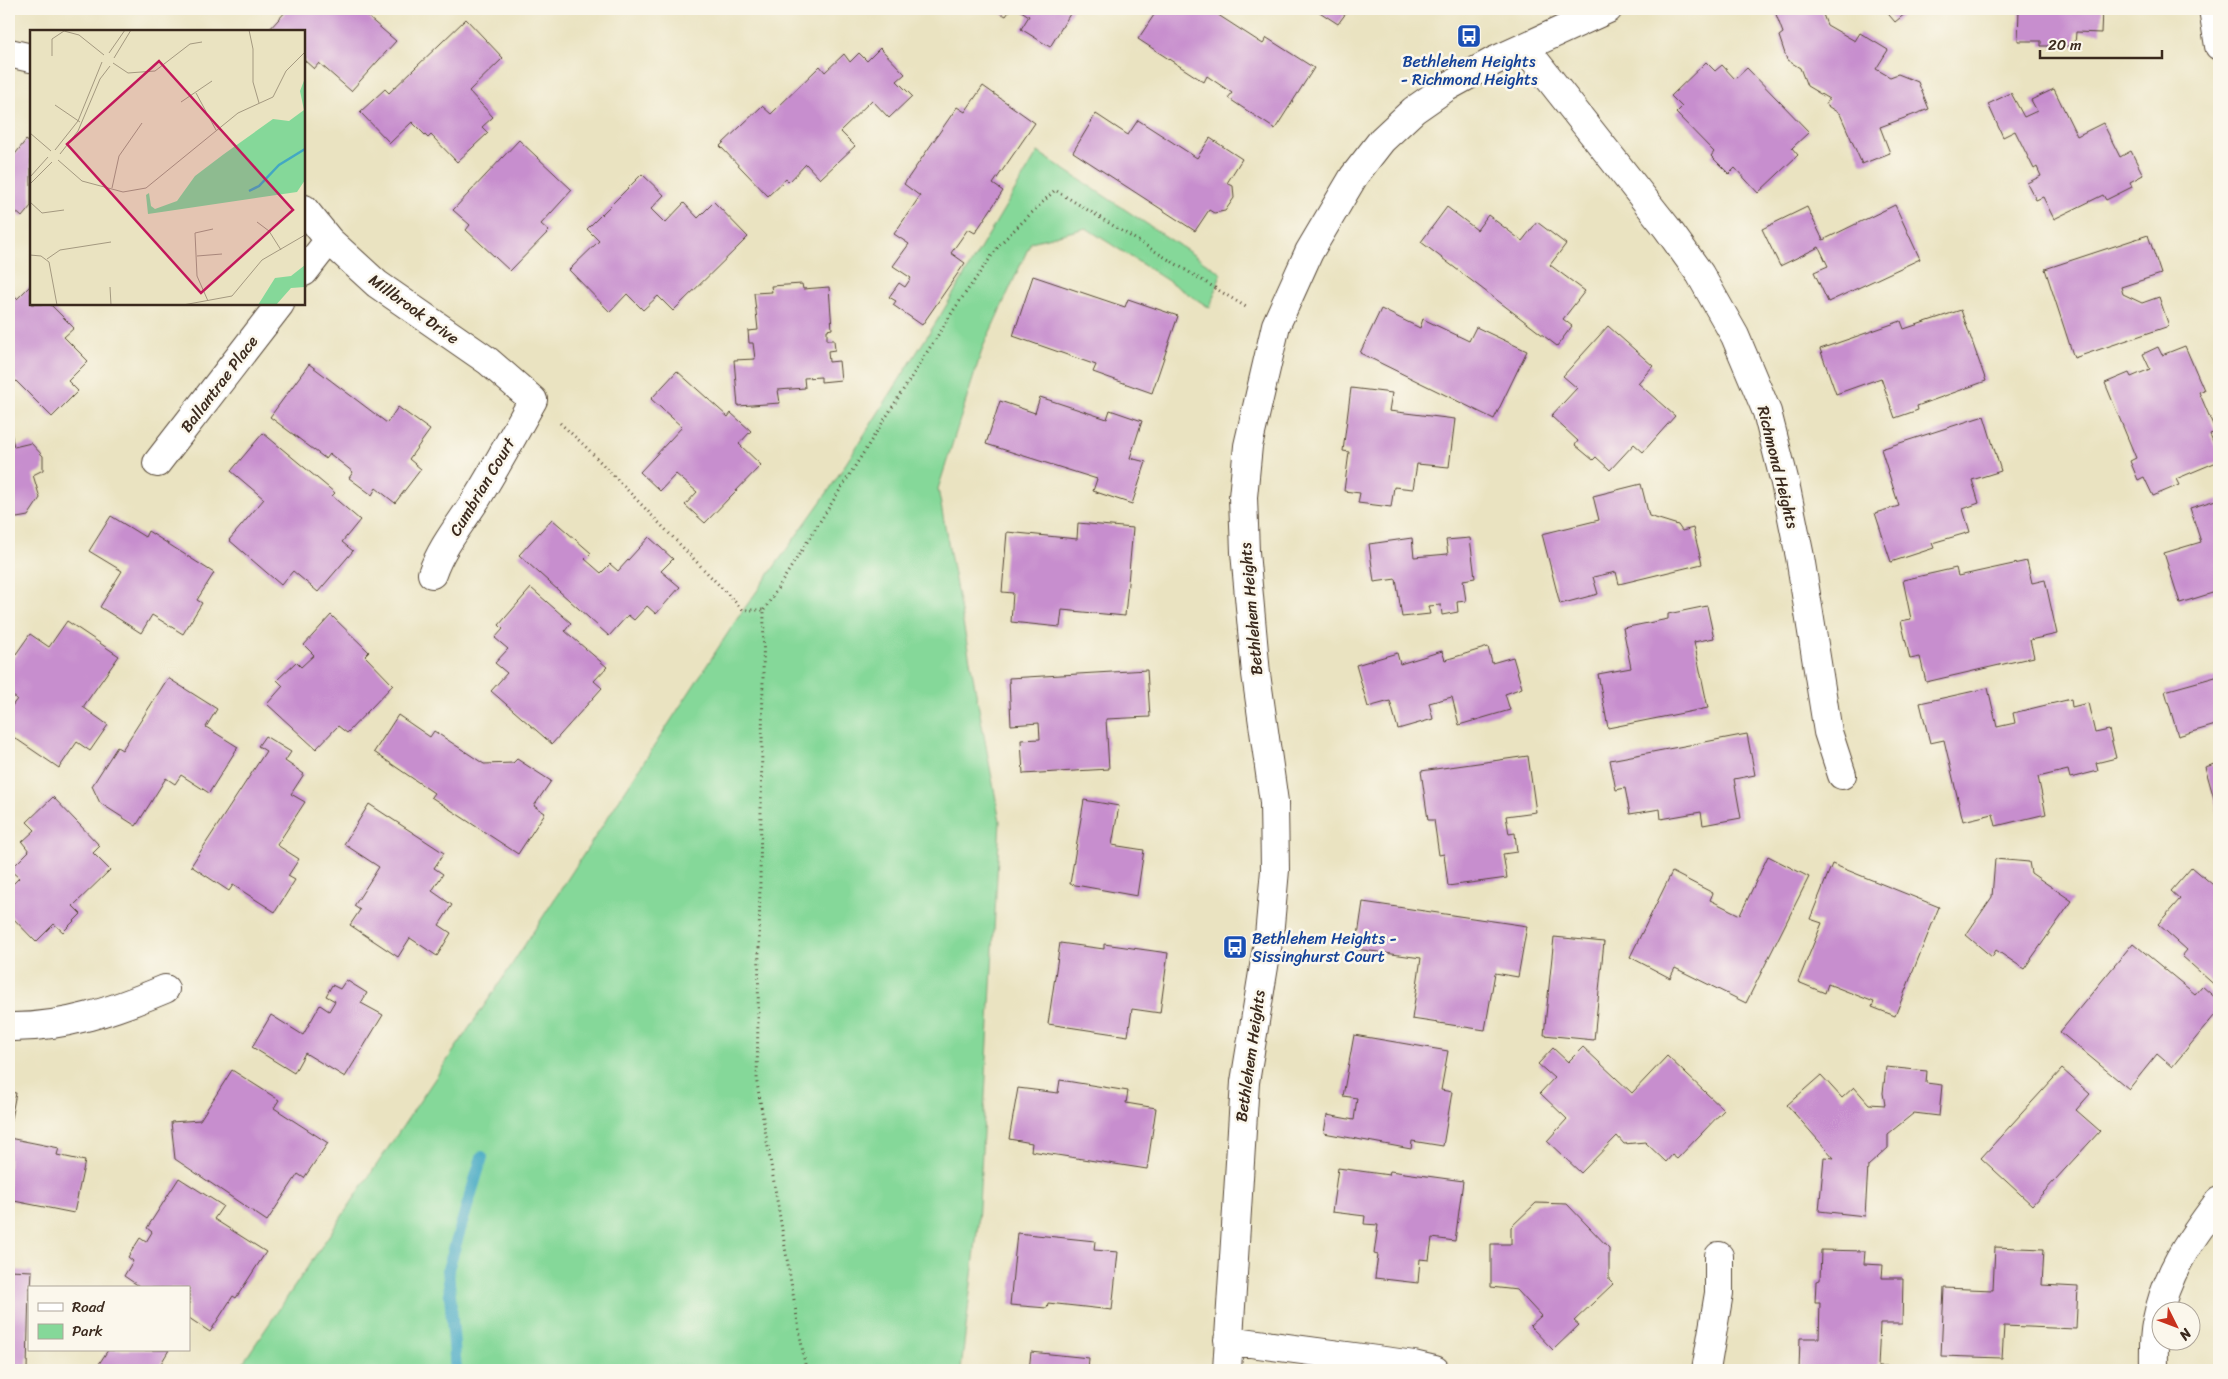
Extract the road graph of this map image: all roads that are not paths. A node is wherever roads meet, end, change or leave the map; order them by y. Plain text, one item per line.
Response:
1 (1608, 9) edge
2 (2213, 9) edge
3 (2219, 46) edge
4 (1525, 48) junction
5 (9, 52) edge
6 (30, 58) edge
7 (305, 210) edge
8 (329, 240) junction
9 (305, 271) edge
10 (279, 305) edge
11 (533, 400) joint
12 (157, 463) dead end
13 (432, 574) dead end
14 (1842, 775) dead end
15 (165, 989) dead end
16 (9, 1027) edge
17 (2219, 1201) edge
18 (1718, 1256) dead end
19 (1228, 1340) junction
20 (1227, 1370) edge
21 (1435, 1370) edge
22 (1706, 1370) edge
23 (2154, 1370) edge

1 - 4 street, Bethlehem Heights
2 - 3 street
4 - 14 street, Richmond Heights
4 - 19 street, Bethlehem Heights
5 - 6 street
7 - 8 street, Millbrook Drive
8 - 9 street
8 - 11 street, Millbrook Drive
10 - 12 street, Ballantrae Place
11 - 13 street, Cumbrian Court
15 - 16 street
17 - 23 street
18 - 22 street
19 - 20 street, Bethlehem Heights
19 - 21 street

